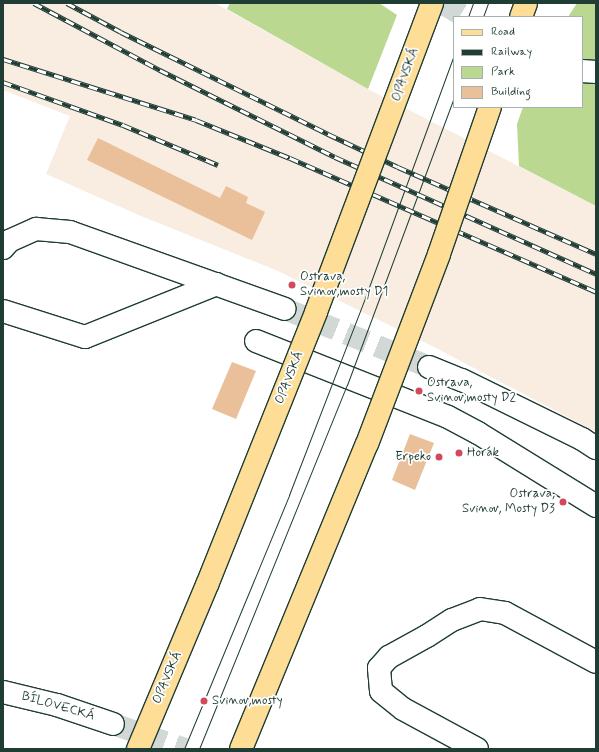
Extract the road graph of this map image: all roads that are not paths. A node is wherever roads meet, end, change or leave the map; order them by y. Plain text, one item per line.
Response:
1 (432, 3) edge
2 (526, 3) edge
3 (521, 16) edge
4 (583, 71) edge
5 (596, 72) edge
6 (490, 108) edge
7 (5, 241) edge
8 (217, 284) junction
9 (285, 309) tunnel mouth
10 (3, 311) edge
11 (256, 341) dead end
12 (429, 367) tunnel mouth
13 (596, 448) edge
14 (596, 506) edge
15 (596, 662) edge
16 (3, 692) edge
17 (112, 724) tunnel mouth
18 (138, 749) edge
19 (240, 749) edge
20 (477, 749) edge

1 - 18 main road, OPAVSKÁ, bridge
2 - 3 main road
4 - 5 street
6 - 19 main road, bridge
7 - 8 street
8 - 9 street
8 - 10 street
11 - 14 street
12 - 13 street
15 - 20 street
16 - 17 street, BÍLOVECKÁ

